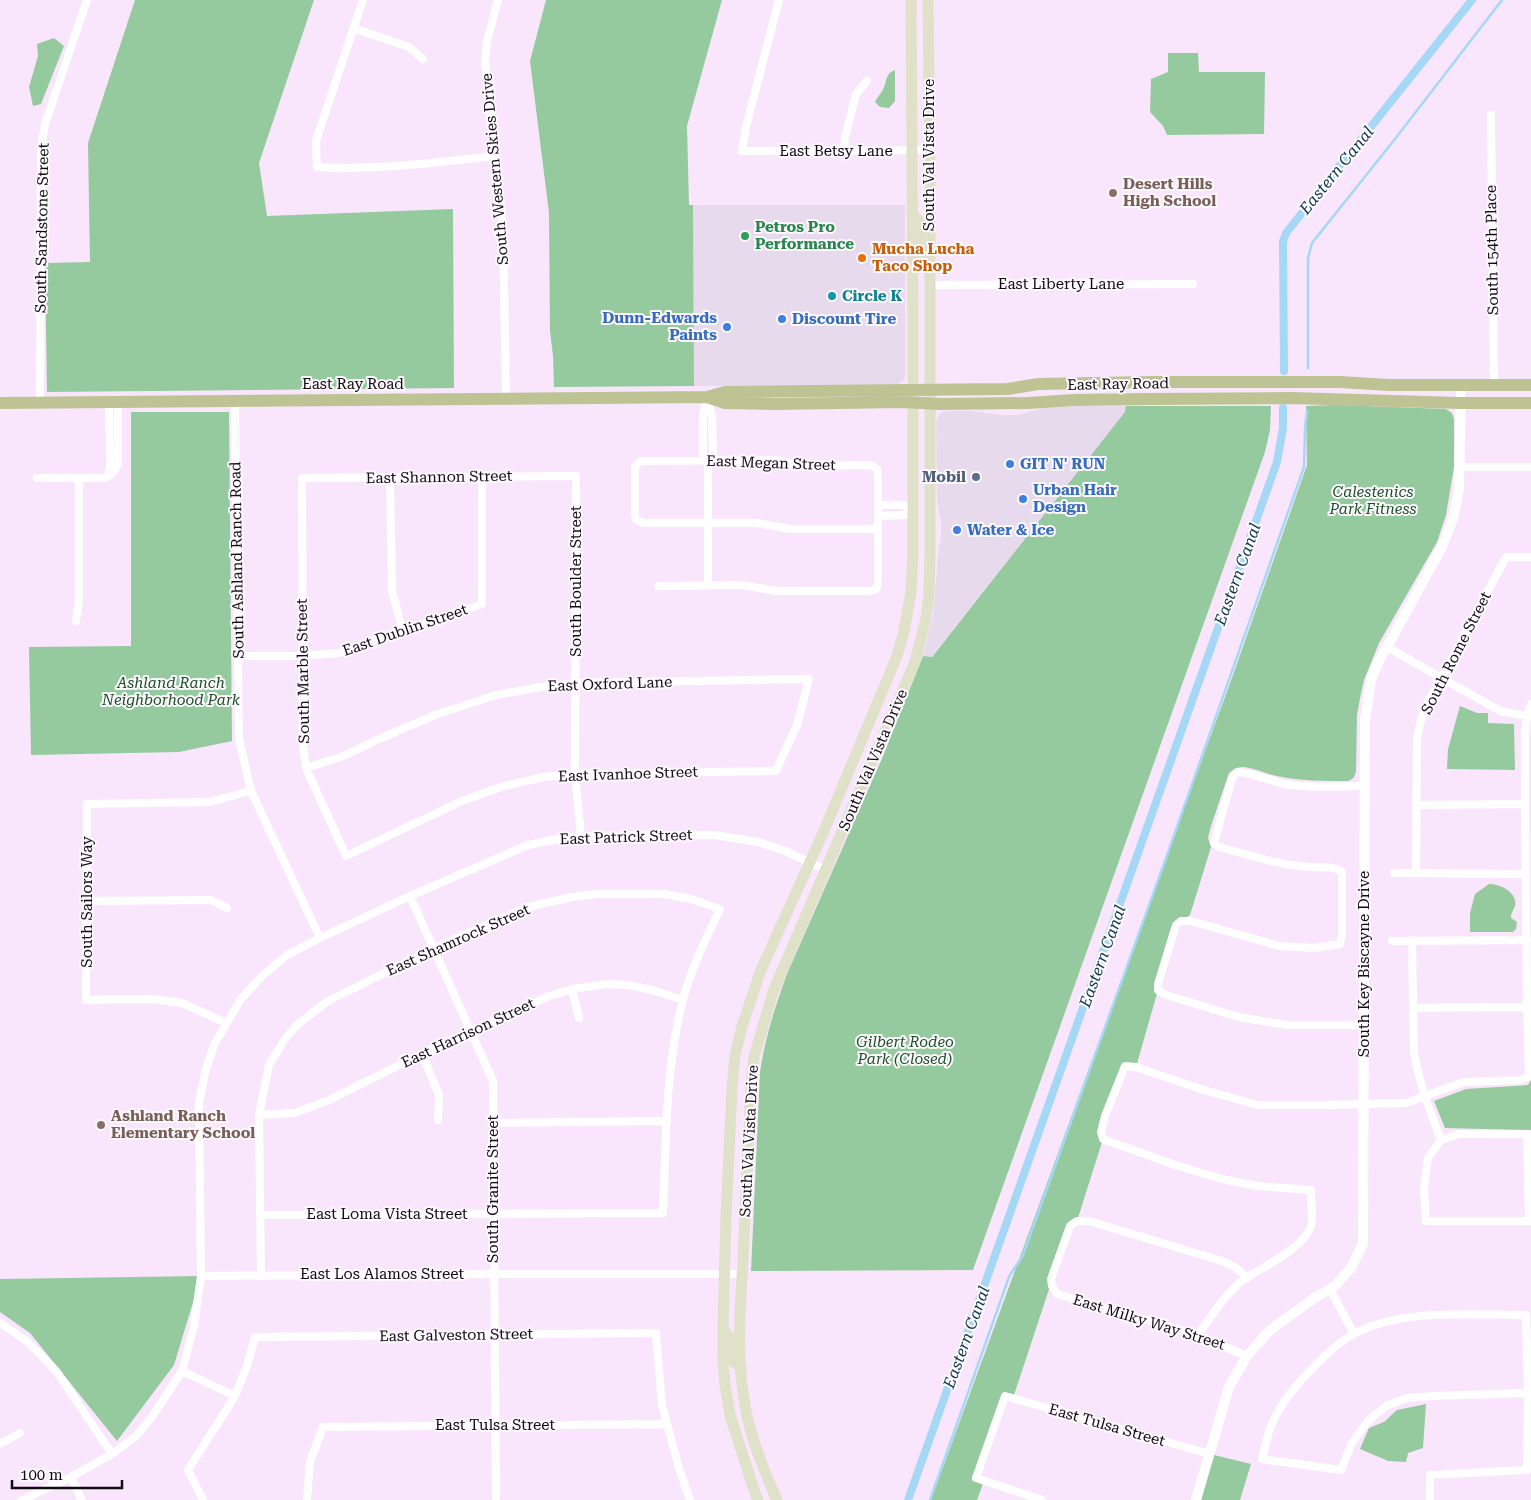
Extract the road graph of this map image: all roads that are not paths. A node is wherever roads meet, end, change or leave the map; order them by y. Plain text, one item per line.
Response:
1 (86, 0) edge
2 (362, 0) edge
3 (498, 0) edge
4 (779, 0) edge
5 (910, 0) edge
6 (928, 0) edge
7 (353, 28) junction
8 (423, 59) dead end
9 (867, 81) dead end
10 (1491, 115) dead end
11 (912, 150) junction
12 (930, 150) junction
13 (844, 151) junction
14 (495, 156) junction
15 (912, 216) junction
16 (929, 269) junction
17 (929, 284) junction
18 (1193, 284) dead end
19 (1151, 382) junction
20 (1461, 386) junction
21 (1494, 386) junction
22 (1531, 386) edge
23 (929, 390) junction
24 (707, 397) junction
25 (913, 397) junction
26 (506, 399) junction
27 (1098, 400) junction
28 (235, 401) junction
29 (40, 402) junction
30 (114, 402) junction
31 (1531, 402) edge
32 (0, 403) edge
33 (1460, 403) junction
34 (929, 404) junction
35 (708, 460) junction
36 (1460, 467) junction
37 (1531, 467) edge
38 (482, 476) junction
39 (576, 476) joint
40 (390, 477) junction
41 (37, 478) dead end
42 (79, 478) junction
43 (302, 478) joint
44 (878, 505) junction
45 (930, 511) junction
46 (912, 512) junction
47 (878, 516) junction
48 (708, 523) junction
49 (878, 529) junction
50 (1531, 557) edge
51 (708, 585) junction
52 (658, 586) dead end
53 (76, 621) dead end
54 (403, 631) junction
55 (1387, 647) junction
56 (238, 656) junction
57 (302, 656) junction
58 (1442, 677) junction
59 (576, 683) junction
60 (881, 696) junction
61 (898, 702) junction
62 (1531, 704) edge
63 (1527, 716) junction
64 (306, 768) junction
65 (776, 771) joint
66 (575, 774) junction
67 (1364, 786) junction
68 (250, 791) junction
69 (1525, 804) junction
70 (1416, 805) junction
71 (582, 836) junction
72 (346, 856) joint
73 (810, 863) junction
74 (826, 870) junction
75 (1394, 873) dead end
76 (1416, 873) junction
77 (1526, 874) junction
78 (410, 896) junction
79 (87, 901) junction
80 (227, 908) dead end
81 (320, 938) junction
82 (1412, 940) junction
83 (1527, 940) junction
84 (1392, 941) dead end
85 (433, 949) junction
86 (572, 989) junction
87 (683, 1000) junction
88 (1527, 1007) junction
89 (1412, 1008) junction
90 (579, 1018) dead end
91 (226, 1023) junction
92 (1363, 1025) junction
93 (472, 1032) junction
94 (422, 1054) junction
95 (1424, 1097) junction
96 (1364, 1104) junction
97 (259, 1114) junction
98 (438, 1120) dead end
99 (667, 1121) junction
100 (493, 1123) junction
101 (1441, 1140) junction
102 (493, 1214) junction
103 (260, 1215) junction
104 (1530, 1222) edge
105 (724, 1273) junction
106 (494, 1274) junction
107 (742, 1274) junction
108 (201, 1276) junction
109 (261, 1276) junction
110 (1248, 1278) junction
111 (1330, 1289) junction
112 (0, 1323) edge
113 (723, 1329) junction
114 (494, 1334) junction
115 (1354, 1334) junction
116 (1198, 1335) junction
117 (1248, 1356) junction
118 (741, 1368) junction
119 (182, 1371) junction
120 (1528, 1393) junction
121 (235, 1396) junction
122 (730, 1414) junction
123 (666, 1424) junction
124 (496, 1425) junction
125 (20, 1433) dead end
126 (0, 1444) edge
127 (112, 1454) junction
128 (1210, 1454) junction
129 (759, 1457) junction
130 (71, 1477) junction
131 (22, 1500) edge
132 (82, 1500) edge
133 (203, 1500) edge
134 (307, 1500) edge
135 (496, 1500) edge
136 (690, 1500) edge
137 (758, 1500) edge
138 (777, 1500) edge
139 (1042, 1500) edge
140 (1196, 1500) edge
141 (1430, 1500) edge

1 - 29 street, South Sandstone Street
2 - 7 street
3 - 14 street, South Western Skies Drive
4 - 13 street, East Betsy Lane
5 - 11 main road, South Val Vista Drive
6 - 12 main road, South Val Vista Drive
7 - 8 street
7 - 14 street
9 - 13 street
10 - 21 street, South 154th Place
11 - 12 street, East Betsy Lane
11 - 13 street, East Betsy Lane
11 - 15 main road, South Val Vista Drive
12 - 16 main road, South Val Vista Drive
14 - 26 street, South Western Skies Drive
15 - 16 main road
15 - 25 main road, South Val Vista Drive
16 - 17 main road, South Val Vista Drive
17 - 18 street, East Liberty Lane
17 - 23 main road, South Val Vista Drive
19 - 20 main road, East Ray Road
19 - 23 main road, East Ray Road
19 - 27 main road
20 - 21 main road, East Ray Road
20 - 33 street, South Key Biscayne Drive
21 - 22 main road, East Ray Road
23 - 25 main road, East Ray Road
23 - 34 main road, South Val Vista Drive
24 - 25 main road, East Ray Road
24 - 26 main road, East Ray Road
24 - 35 street
25 - 34 main road, East Ray Road
25 - 46 main road, South Val Vista Drive
26 - 28 main road, East Ray Road
27 - 33 main road, East Ray Road
27 - 34 main road, East Ray Road
28 - 30 main road, East Ray Road
28 - 56 street, South Ashland Ranch Road
29 - 30 main road, East Ray Road
29 - 32 main road, East Ray Road
30 - 42 street
31 - 33 main road, East Ray Road
33 - 36 street, South Key Biscayne Drive
34 - 45 main road, South Val Vista Drive
35 - 44 street, East Megan Street
35 - 48 street
35 - 48 street, East Megan Street
36 - 37 street
36 - 55 street, South Key Biscayne Drive
38 - 39 street, East Shannon Street
38 - 40 street, East Shannon Street
38 - 54 street, East Dublin Street
39 - 59 street, South Boulder Street
40 - 43 street, East Shannon Street
40 - 54 street
41 - 42 street
42 - 53 street
43 - 57 street, South Marble Street
44 - 46 street
44 - 47 street
45 - 46 main road
45 - 61 main road, South Val Vista Drive
46 - 47 street
46 - 60 main road, South Val Vista Drive
47 - 49 street
48 - 49 street
48 - 51 street
49 - 51 street
50 - 58 street, South Rome Street
51 - 52 street
54 - 57 street, East Dublin Street
55 - 58 street
55 - 67 street, South Key Biscayne Drive
56 - 57 street, East Dublin Street
56 - 68 street, South Ashland Ranch Road
57 - 64 street, South Marble Street
58 - 63 street
58 - 70 street, South Rome Street
59 - 64 street, East Oxford Lane
59 - 65 street, East Oxford Lane
59 - 66 street, South Boulder Street
60 - 61 main road
60 - 73 main road, South Val Vista Drive
61 - 74 main road, South Val Vista Drive
62 - 63 street
63 - 69 street
64 - 72 street, South Marble Street
65 - 66 street, East Ivanhoe Street
66 - 71 street, South Boulder Street
66 - 72 street, East Ivanhoe Street
67 - 92 street, South Key Biscayne Drive
67 - 92 street
68 - 79 street, South Sailors Way
68 - 81 street, South Ashland Ranch Road
69 - 70 street
69 - 77 street
70 - 76 street, South Rome Street
71 - 73 street, East Patrick Street
71 - 78 street, East Patrick Street
73 - 74 street, East Patrick Street
73 - 105 main road, South Val Vista Drive
74 - 107 main road, South Val Vista Drive
75 - 76 street
76 - 77 street
77 - 83 street
78 - 81 street, East Patrick Street
78 - 85 street, South Granite Street
79 - 80 street
79 - 91 street, South Sailors Way
81 - 91 street
82 - 83 street
82 - 84 street
82 - 89 street
83 - 88 street
85 - 87 street, East Shamrock Street
85 - 93 street, South Granite Street
85 - 97 street, East Shamrock Street
86 - 87 street, East Harrison Street
86 - 90 street
86 - 93 street, East Harrison Street
87 - 99 street
88 - 89 street
88 - 95 street
89 - 95 street
91 - 108 street
92 - 96 street, South Key Biscayne Drive
93 - 94 street, East Harrison Street
93 - 100 street, South Granite Street
94 - 97 street, East Harrison Street
94 - 98 street
95 - 96 street
95 - 101 street
96 - 110 street
96 - 111 street, South Key Biscayne Drive
97 - 103 street
99 - 100 street
99 - 102 street, East Loma Vista Street
100 - 102 street, South Granite Street
101 - 104 street
101 - 104 street
102 - 103 street, East Loma Vista Street
102 - 106 street, South Granite Street
103 - 109 street
105 - 106 street, East Los Alamos Street
105 - 107 street, East Los Alamos Street
105 - 113 main road, South Val Vista Drive
106 - 109 street, East Los Alamos Street
106 - 114 street, South Granite Street
107 - 118 main road, South Val Vista Drive
108 - 109 street, East Los Alamos Street
108 - 119 street
110 - 116 street
110 - 116 street, East Milky Way Street
111 - 115 street
111 - 117 street, South Key Biscayne Drive
112 - 127 street
113 - 118 main road
113 - 122 main road, South Val Vista Drive
114 - 121 street, East Galveston Street
114 - 123 street, East Galveston Street
114 - 124 street, South Granite Street
115 - 120 street
115 - 120 street
116 - 117 street, East Milky Way Street
117 - 128 street, South Key Biscayne Drive
118 - 129 main road, South Val Vista Drive
119 - 121 street
119 - 127 street
120 - 141 street
121 - 133 street
122 - 129 main road
122 - 137 main road, South Val Vista Drive
123 - 124 street, East Tulsa Street
123 - 136 street
124 - 134 street, East Tulsa Street
124 - 135 street, South Granite Street
125 - 126 street
127 - 130 street
128 - 139 street, East Tulsa Street
128 - 140 street, South Key Biscayne Drive
129 - 138 main road, South Val Vista Drive
130 - 131 street
130 - 132 street

